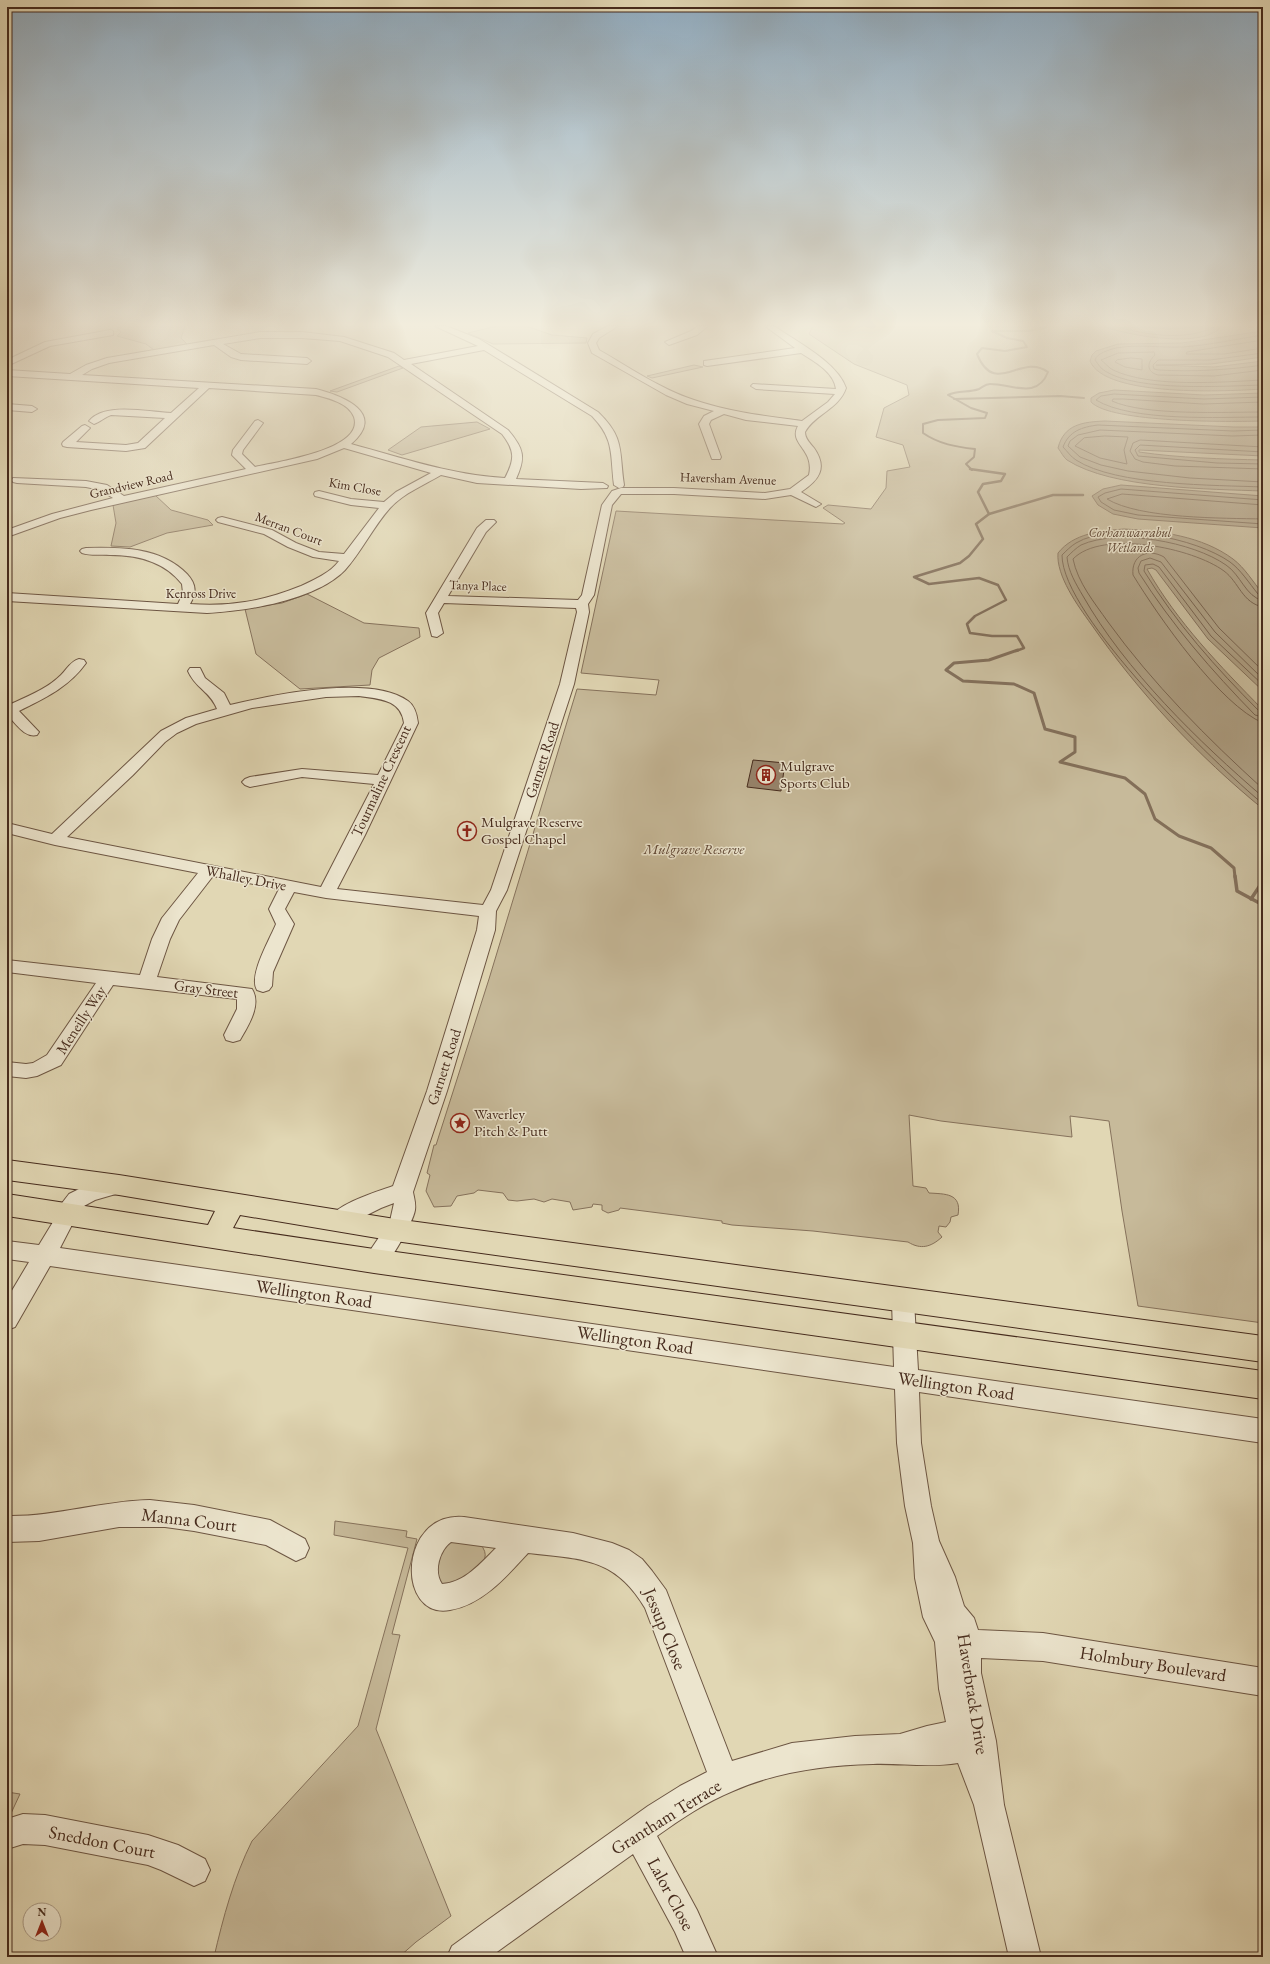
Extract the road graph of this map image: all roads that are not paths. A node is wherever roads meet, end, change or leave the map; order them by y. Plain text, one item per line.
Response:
1 (99, 418) edge
2 (172, 418) edge
3 (360, 418) edge
4 (483, 418) edge
5 (598, 418) edge
6 (708, 418) edge
7 (750, 418) edge
8 (813, 418) edge
9 (94, 421) dead end
10 (258, 423) dead end
11 (804, 424) junction
12 (85, 428) dead end
13 (341, 446) junction
14 (716, 456) dead end
15 (254, 471) junction
16 (617, 471) junction
17 (440, 472) junction
18 (17, 480) dead end
19 (509, 482) junction
20 (620, 489) junction
21 (604, 492) junction
22 (793, 492) junction
23 (319, 494) dead end
24 (121, 499) junction
25 (816, 504) dead end
26 (386, 506) junction
27 (222, 520) dead end
28 (490, 522) dead end
29 (7, 534) edge
30 (86, 551) dead end
31 (346, 558) junction
32 (7, 596) edge
33 (440, 599) junction
34 (582, 604) junction
35 (182, 608) junction
36 (437, 633) dead end
37 (79, 663) dead end
38 (195, 671) dead end
39 (9, 710) edge
40 (226, 711) junction
41 (32, 732) dead end
42 (382, 780) junction
43 (250, 782) dead end
44 (7, 828) edge
45 (55, 840) junction
46 (209, 871) junction
47 (289, 886) junction
48 (326, 893) junction
49 (488, 911) junction
50 (7, 966) edge
51 (109, 978) junction
52 (147, 981) junction
53 (264, 986) dead end
54 (233, 1035) dead end
55 (7, 1069) edge
56 (7, 1170) edge
57 (119, 1185) junction
58 (402, 1192) junction
59 (233, 1203) junction
60 (7, 1205) edge
61 (66, 1214) junction
62 (339, 1220) junction
63 (395, 1230) junction
64 (215, 1238) junction
65 (7, 1250) edge
66 (44, 1256) junction
67 (374, 1261) junction
68 (903, 1301) junction
69 (7, 1320) edge
70 (905, 1335) junction
71 (1263, 1349) edge
72 (906, 1379) junction
73 (1263, 1385) edge
74 (1263, 1431) edge
75 (7, 1528) edge
76 (522, 1539) dead end
77 (296, 1548) dead end
78 (961, 1639) junction
79 (1262, 1686) edge
80 (971, 1742) junction
81 (724, 1779) junction
82 (638, 1832) junction
83 (7, 1834) edge
84 (194, 1870) dead end
85 (463, 1957) edge
86 (702, 1957) edge
87 (1025, 1957) edge

1 - 9 street
2 - 12 street
3 - 13 street, Grandview Road
4 - 19 street
5 - 16 street
6 - 14 street
7 - 11 street
8 - 11 street
10 - 15 street
11 - 22 street, Haversham Avenue
13 - 15 street, Grandview Road
13 - 17 street, Haversham Avenue
15 - 24 street, Grandview Road
16 - 20 street
16 - 21 street, Garnett Road
17 - 19 street, Haversham Avenue
17 - 26 street, Kenross Drive
18 - 24 street
19 - 21 street, Haversham Avenue
20 - 21 street, Garnett Road
20 - 21 street, Haversham Avenue
20 - 22 street, Haversham Avenue
21 - 34 street, Garnett Road
22 - 25 street
23 - 26 street, Kim Close
24 - 29 street, Grandview Road
26 - 31 street, Kenross Drive
27 - 31 street, Merran Court
28 - 33 street, Tanya Place
30 - 35 street
31 - 35 street, Kenross Drive
32 - 35 street, Kenross Drive
33 - 34 street, Tanya Place
33 - 36 street
34 - 49 street, Garnett Road
37 - 39 street
38 - 40 street
39 - 41 street
40 - 42 street, Tourmaline Crescent
40 - 45 street, Tourmaline Crescent
42 - 43 street
42 - 48 street, Tourmaline Crescent
44 - 45 street, Whalley Drive
45 - 46 street, Whalley Drive
46 - 47 street, Whalley Drive
46 - 52 street
47 - 48 street, Whalley Drive
47 - 53 street
48 - 49 street, Whalley Drive
49 - 58 street, Garnett Road
50 - 51 street, Gray Street
51 - 52 street, Gray Street
51 - 55 street, Meneilly Way
52 - 54 street, Gray Street
56 - 57 highway
57 - 59 highway
57 - 61 street
58 - 62 street
58 - 63 street, Garnett Road
59 - 62 highway
59 - 64 highway
60 - 61 highway
61 - 64 highway
61 - 66 street
62 - 63 highway
63 - 67 street, Garnett Road
63 - 68 highway
64 - 67 highway
65 - 66 street, Wellington Road
66 - 69 street
66 - 72 street, Wellington Road
67 - 70 highway
68 - 70 street, Haverbrack Drive
68 - 71 highway
70 - 72 street, Haverbrack Drive
70 - 73 highway
72 - 74 street, Wellington Road
72 - 78 street, Haverbrack Drive
75 - 77 street, Manna Court
76 - 81 street, Jessup Close
78 - 79 street, Holmbury Boulevard
78 - 80 street, Haverbrack Drive
80 - 81 street, Grantham Terrace
80 - 87 street, Haverbrack Drive
81 - 82 street, Grantham Terrace
82 - 85 street, Grantham Terrace
82 - 86 street, Lalor Close
83 - 84 street, Sneddon Court

